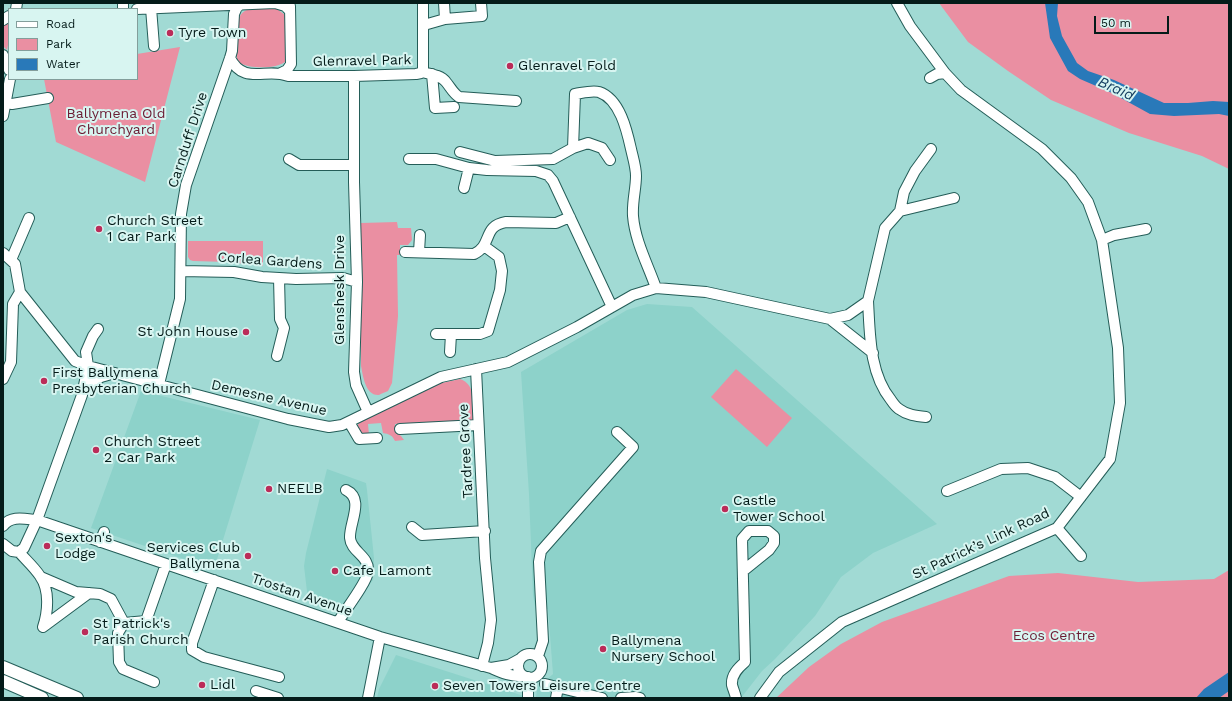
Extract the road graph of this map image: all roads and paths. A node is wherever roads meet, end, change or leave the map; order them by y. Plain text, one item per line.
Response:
1 (275, 3) edge
2 (423, 3) edge
3 (444, 3) edge
4 (482, 3) edge
5 (896, 3) edge
6 (242, 4) edge
7 (290, 7) edge
8 (151, 8) junction
9 (138, 9) edge
10 (445, 19) junction
11 (424, 25) junction
12 (154, 46) dead end
13 (3, 55) edge
14 (230, 58) junction
15 (291, 64) junction
16 (8, 68) edge
17 (281, 73) junction
18 (427, 73) junction
19 (945, 73) junction
20 (305, 76) junction
21 (354, 76) junction
22 (930, 78) dead end
23 (10, 80) edge
24 (48, 98) dead end
25 (516, 101) dead end
26 (6, 103) junction
27 (454, 107) dead end
28 (3, 116) edge
29 (572, 148) junction
30 (931, 149) dead end
31 (460, 152) dead end
32 (289, 159) dead end
33 (409, 159) dead end
34 (610, 160) dead end
35 (354, 165) junction
36 (469, 168) junction
37 (464, 188) dead end
38 (954, 198) dead end
39 (900, 211) junction
40 (570, 217) junction
41 (29, 218) dead end
42 (1146, 229) dead end
43 (420, 235) dead end
44 (1102, 240) junction
45 (484, 246) junction
46 (405, 252) dead end
47 (419, 252) junction
48 (6, 255) edge
49 (181, 271) junction
50 (279, 278) junction
51 (357, 282) junction
52 (656, 288) junction
53 (20, 292) junction
54 (868, 301) junction
55 (612, 307) junction
56 (830, 320) junction
57 (436, 334) dead end
58 (450, 334) junction
59 (450, 352) dead end
60 (873, 353) junction
61 (277, 356) dead end
62 (88, 363) junction
63 (476, 369) junction
64 (115, 373) junction
65 (3, 379) edge
66 (159, 384) junction
67 (84, 387) junction
68 (368, 412) junction
69 (926, 417) dead end
70 (349, 422) junction
71 (478, 425) junction
72 (406, 431) dead end
73 (617, 432) dead end
74 (377, 438) dead end
75 (346, 490) dead end
76 (946, 491) dead end
77 (1081, 497) junction
78 (37, 520) junction
79 (3, 526) edge
80 (412, 527) dead end
81 (1057, 528) junction
82 (485, 532) junction
83 (3, 544) edge
84 (19, 552) junction
85 (1081, 556) dead end
86 (166, 564) junction
87 (743, 571) dead end
88 (41, 577) junction
89 (214, 580) junction
90 (89, 594) junction
91 (338, 622) junction
92 (124, 623) junction
93 (380, 637) junction
94 (538, 656) junction
95 (520, 659) junction
96 (3, 667) edge
97 (486, 667) junction
98 (280, 677) dead end
99 (529, 677) junction
100 (3, 681) edge
101 (154, 682) dead end
102 (256, 691) dead end
103 (557, 693) edge
104 (42, 698) edge
105 (77, 698) edge
106 (278, 698) edge
107 (368, 698) edge
108 (528, 698) edge
109 (602, 698) edge
110 (621, 698) edge
111 (640, 698) edge
112 (736, 698) edge
113 (760, 698) edge

1 - 6 street
1 - 7 street
2 - 11 street, Glenravel Park
3 - 10 street
4 - 10 street
5 - 19 street, St Patrick’s Link Road
6 - 8 street
6 - 14 street, Carnduff Drive
7 - 15 street
8 - 9 street
8 - 12 street
10 - 11 street
11 - 18 street, Glenravel Park
13 - 16 street
14 - 17 street, Glenravel Park
14 - 49 street, Carnduff Drive
15 - 17 street
15 - 20 street, Glenravel Park
17 - 20 street, Glenravel Park
18 - 21 street, Glenravel Park
18 - 25 street
18 - 27 street
19 - 22 street
19 - 44 street, St Patrick’s Link Road
20 - 21 street, Glenravel Park
21 - 35 street, Glenshesk Drive
23 - 26 street
24 - 26 street
26 - 28 street
29 - 31 street
29 - 34 street
29 - 52 street
30 - 39 street
32 - 35 street
33 - 36 street
35 - 51 street, Glenshesk Drive
36 - 37 street
36 - 40 street
38 - 39 street
39 - 54 street
40 - 45 street
40 - 55 street
41 - 48 street
42 - 44 street
43 - 47 street
44 - 77 street, St Patrick’s Link Road
45 - 47 street
45 - 58 street
46 - 47 street
48 - 53 street
49 - 50 street, Corlea Gardens
49 - 66 street, Carnduff Drive
50 - 51 street, Corlea Gardens
50 - 61 street
51 - 68 street, Glenshesk Drive
52 - 55 street, Demesne Avenue
52 - 56 street
53 - 62 street, Demesne Avenue
53 - 65 street
54 - 56 street
54 - 60 street
55 - 63 street, Demesne Avenue
56 - 60 street
57 - 58 street
58 - 59 street
60 - 69 street
62 - 64 street, Demesne Avenue
62 - 67 street
63 - 68 street, Demesne Avenue
63 - 71 street, Tardree Grove
64 - 66 street, Demesne Avenue
64 - 67 street
66 - 70 street, Demesne Avenue
67 - 78 street
68 - 70 street, Demesne Avenue
70 - 74 street
71 - 72 street
71 - 82 street, Tardree Grove
73 - 94 street
75 - 91 street
76 - 77 street
77 - 81 street, St Patrick’s Link Road
78 - 79 street, Trostan Avenue
78 - 84 street
78 - 86 street, Trostan Avenue
80 - 82 street
81 - 85 street
81 - 113 street, St Patrick’s Link Road
82 - 97 street, Tardree Grove
83 - 84 street
84 - 88 street
86 - 89 street, Trostan Avenue
86 - 92 street
87 - 112 street
88 - 90 street
88 - 90 street
89 - 91 street, Trostan Avenue
89 - 98 street
90 - 92 street
91 - 93 street, Trostan Avenue
92 - 101 street
93 - 97 street, Trostan Avenue
93 - 107 street
94 - 95 street
94 - 99 street
95 - 97 street, Trostan Avenue
95 - 99 street
96 - 105 main road
97 - 99 street, Trostan Avenue
99 - 103 street
99 - 108 street
100 - 104 main road
102 - 106 street
103 - 109 street
110 - 111 street

